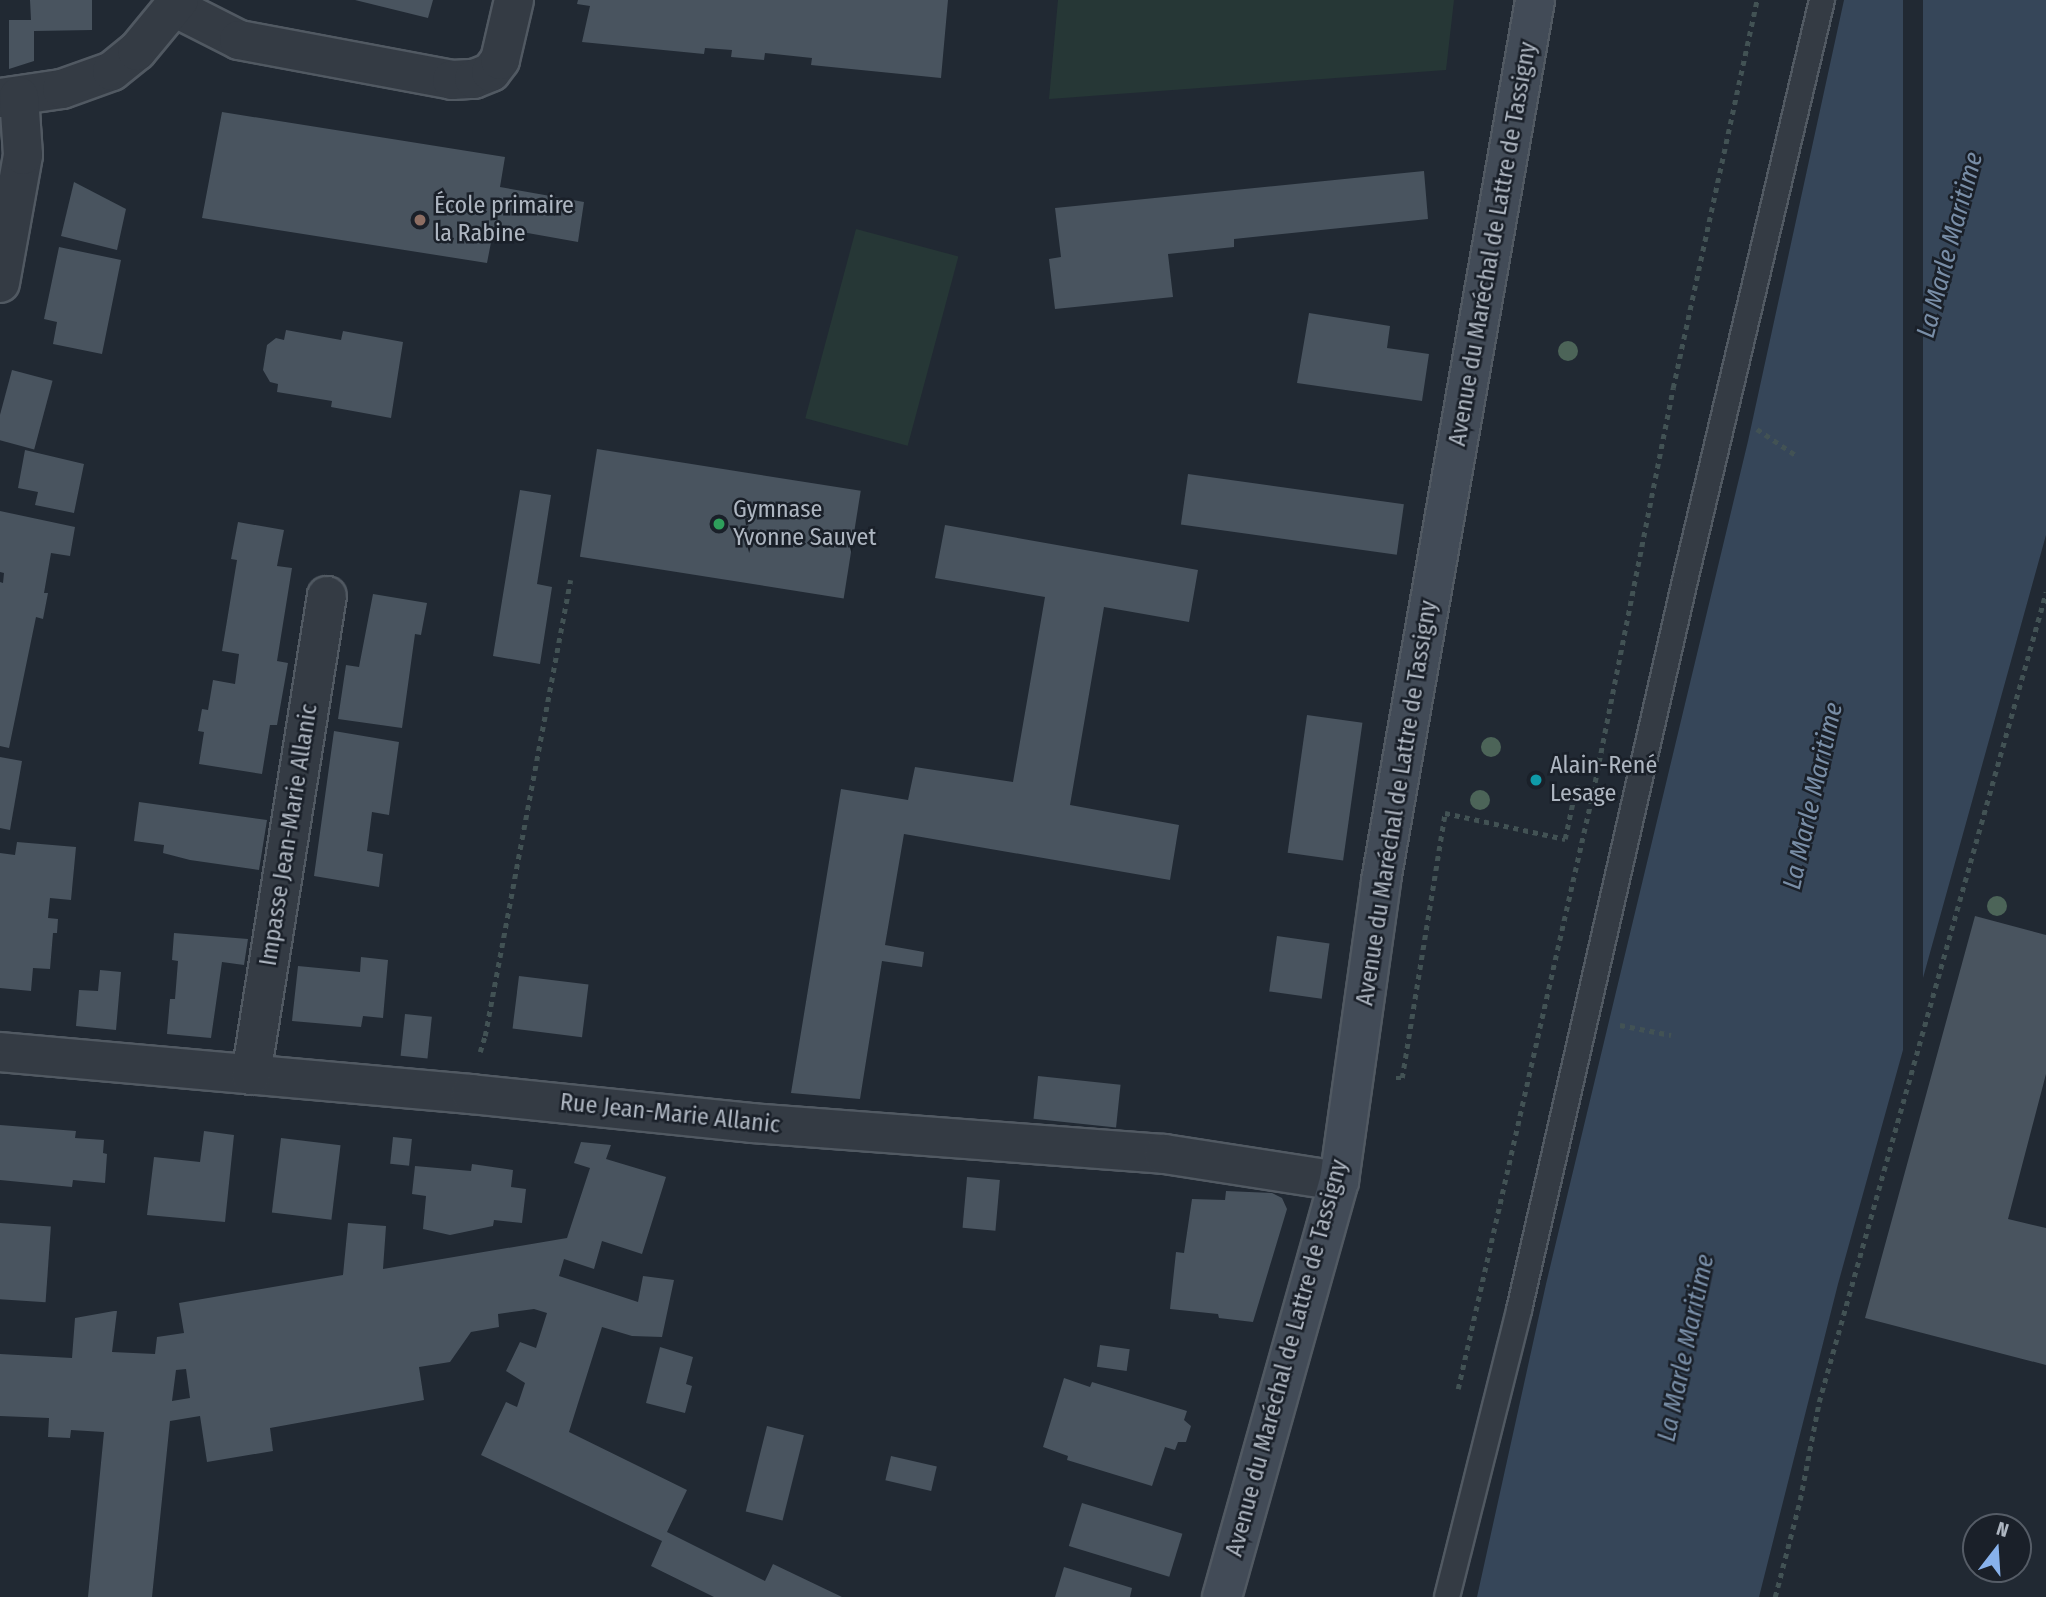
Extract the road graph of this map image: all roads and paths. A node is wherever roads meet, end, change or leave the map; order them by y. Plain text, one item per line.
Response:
1 (514, 0) edge
2 (1535, 0) edge
3 (1757, 0) edge
4 (1822, 0) edge
5 (177, 3) edge
6 (9, 97) edge
7 (0, 283) edge
8 (1726, 409) junction
9 (1797, 456) dead end
10 (570, 580) dead end
11 (2046, 592) edge
12 (327, 596) dead end
13 (1593, 792) junction
14 (1635, 800) junction
15 (1586, 1017) junction
16 (1671, 1035) dead end
17 (480, 1048) dead end
18 (0, 1052) edge
19 (1354, 1072) junction
20 (251, 1075) junction
21 (1339, 1181) junction
22 (1455, 1400) dead end
23 (1222, 1597) edge
24 (1447, 1597) edge
25 (1775, 1597) edge

1 - 5 street
2 - 19 main road, Avenue du Maréchal de Lattre de Tassigny
3 - 13 path
4 - 8 lane
5 - 6 street
6 - 7 street
8 - 9 path
8 - 14 lane
10 - 17 path
11 - 25 path
12 - 20 street, Impasse Jean-Marie Allanic
13 - 14 path
13 - 19 path
13 - 22 path
14 - 15 lane
15 - 16 path
15 - 24 lane
18 - 20 street, Rue Jean-Marie Allanic
19 - 21 main road, Avenue du Maréchal de Lattre de Tassigny
20 - 21 street, Rue Jean-Marie Allanic
21 - 23 main road, Avenue du Maréchal de Lattre de Tassigny

